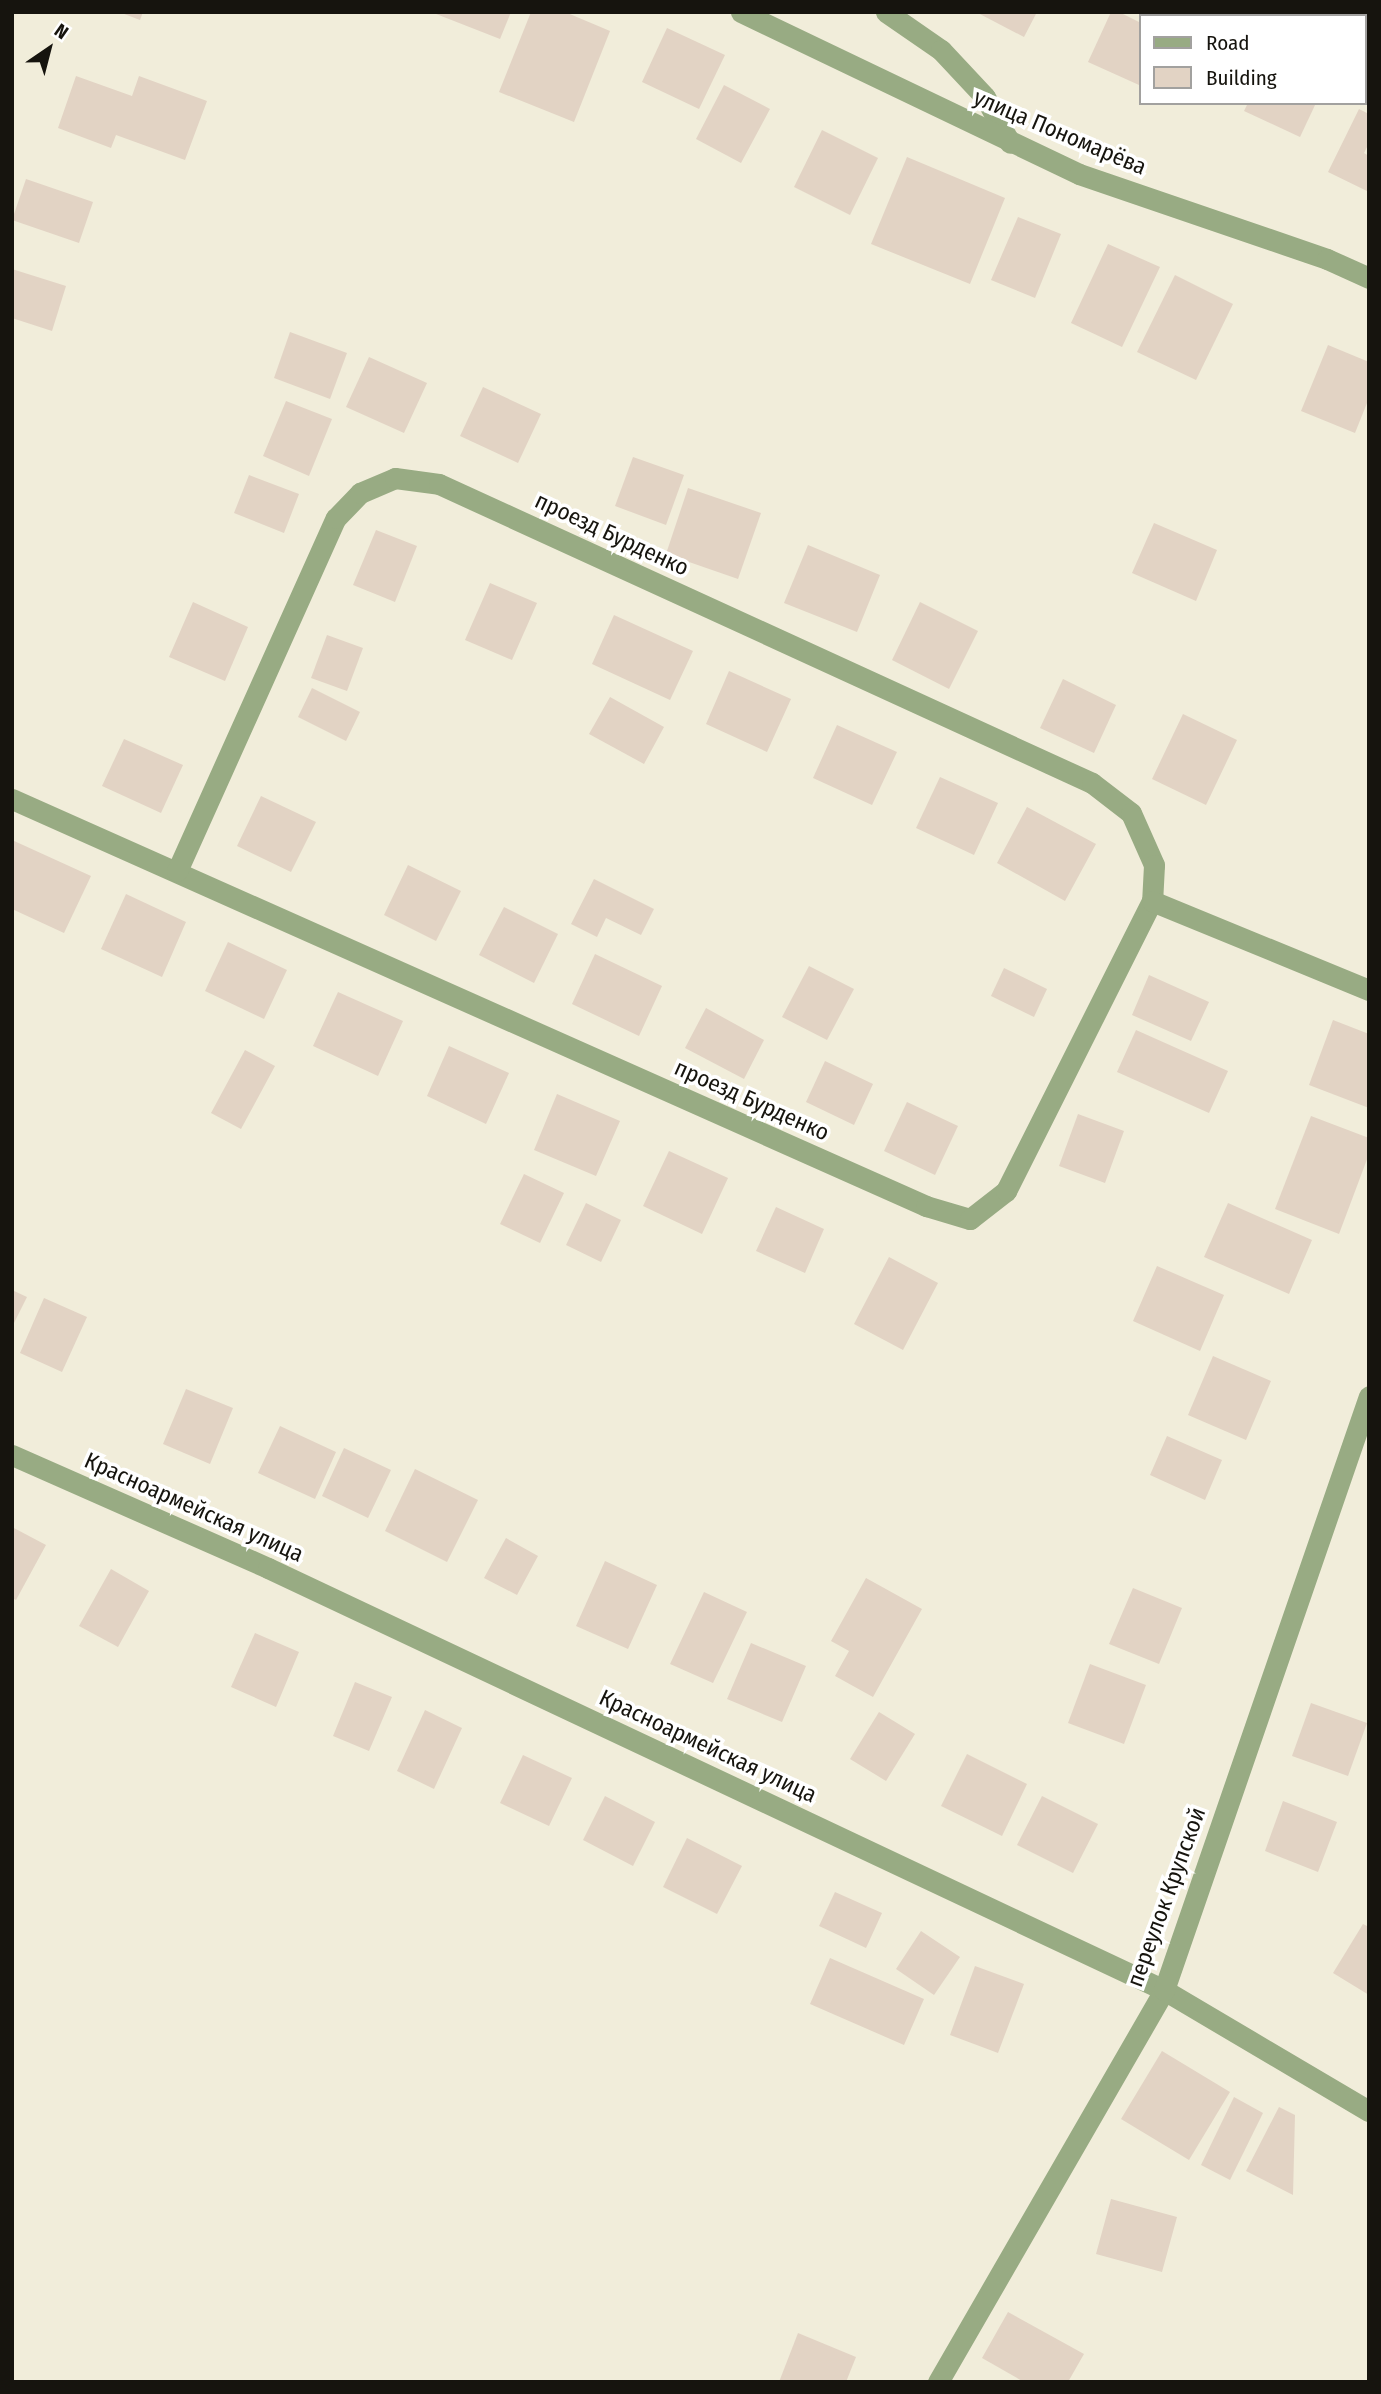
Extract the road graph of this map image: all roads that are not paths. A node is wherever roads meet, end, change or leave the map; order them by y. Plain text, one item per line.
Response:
1 (741, 12) edge
2 (886, 12) edge
3 (1010, 143) junction
4 (1369, 278) edge
5 (12, 799) edge
6 (177, 871) junction
7 (1152, 901) junction
8 (1369, 990) edge
9 (1369, 1396) edge
10 (12, 1455) edge
11 (1164, 1990) junction
12 (1369, 2111) edge
13 (938, 2382) edge

1 - 3 street, улица Пономарёва
2 - 3 street
3 - 4 street, улица Пономарёва
5 - 6 street, проезд Бурденко
6 - 7 street, проезд Бурденко
6 - 7 street, проезд Бурденко
7 - 8 street
9 - 11 street, переулок Крупской
10 - 11 street, Красноармейская улица
11 - 12 street, Красноармейская улица
11 - 13 street, переулок Крупской

